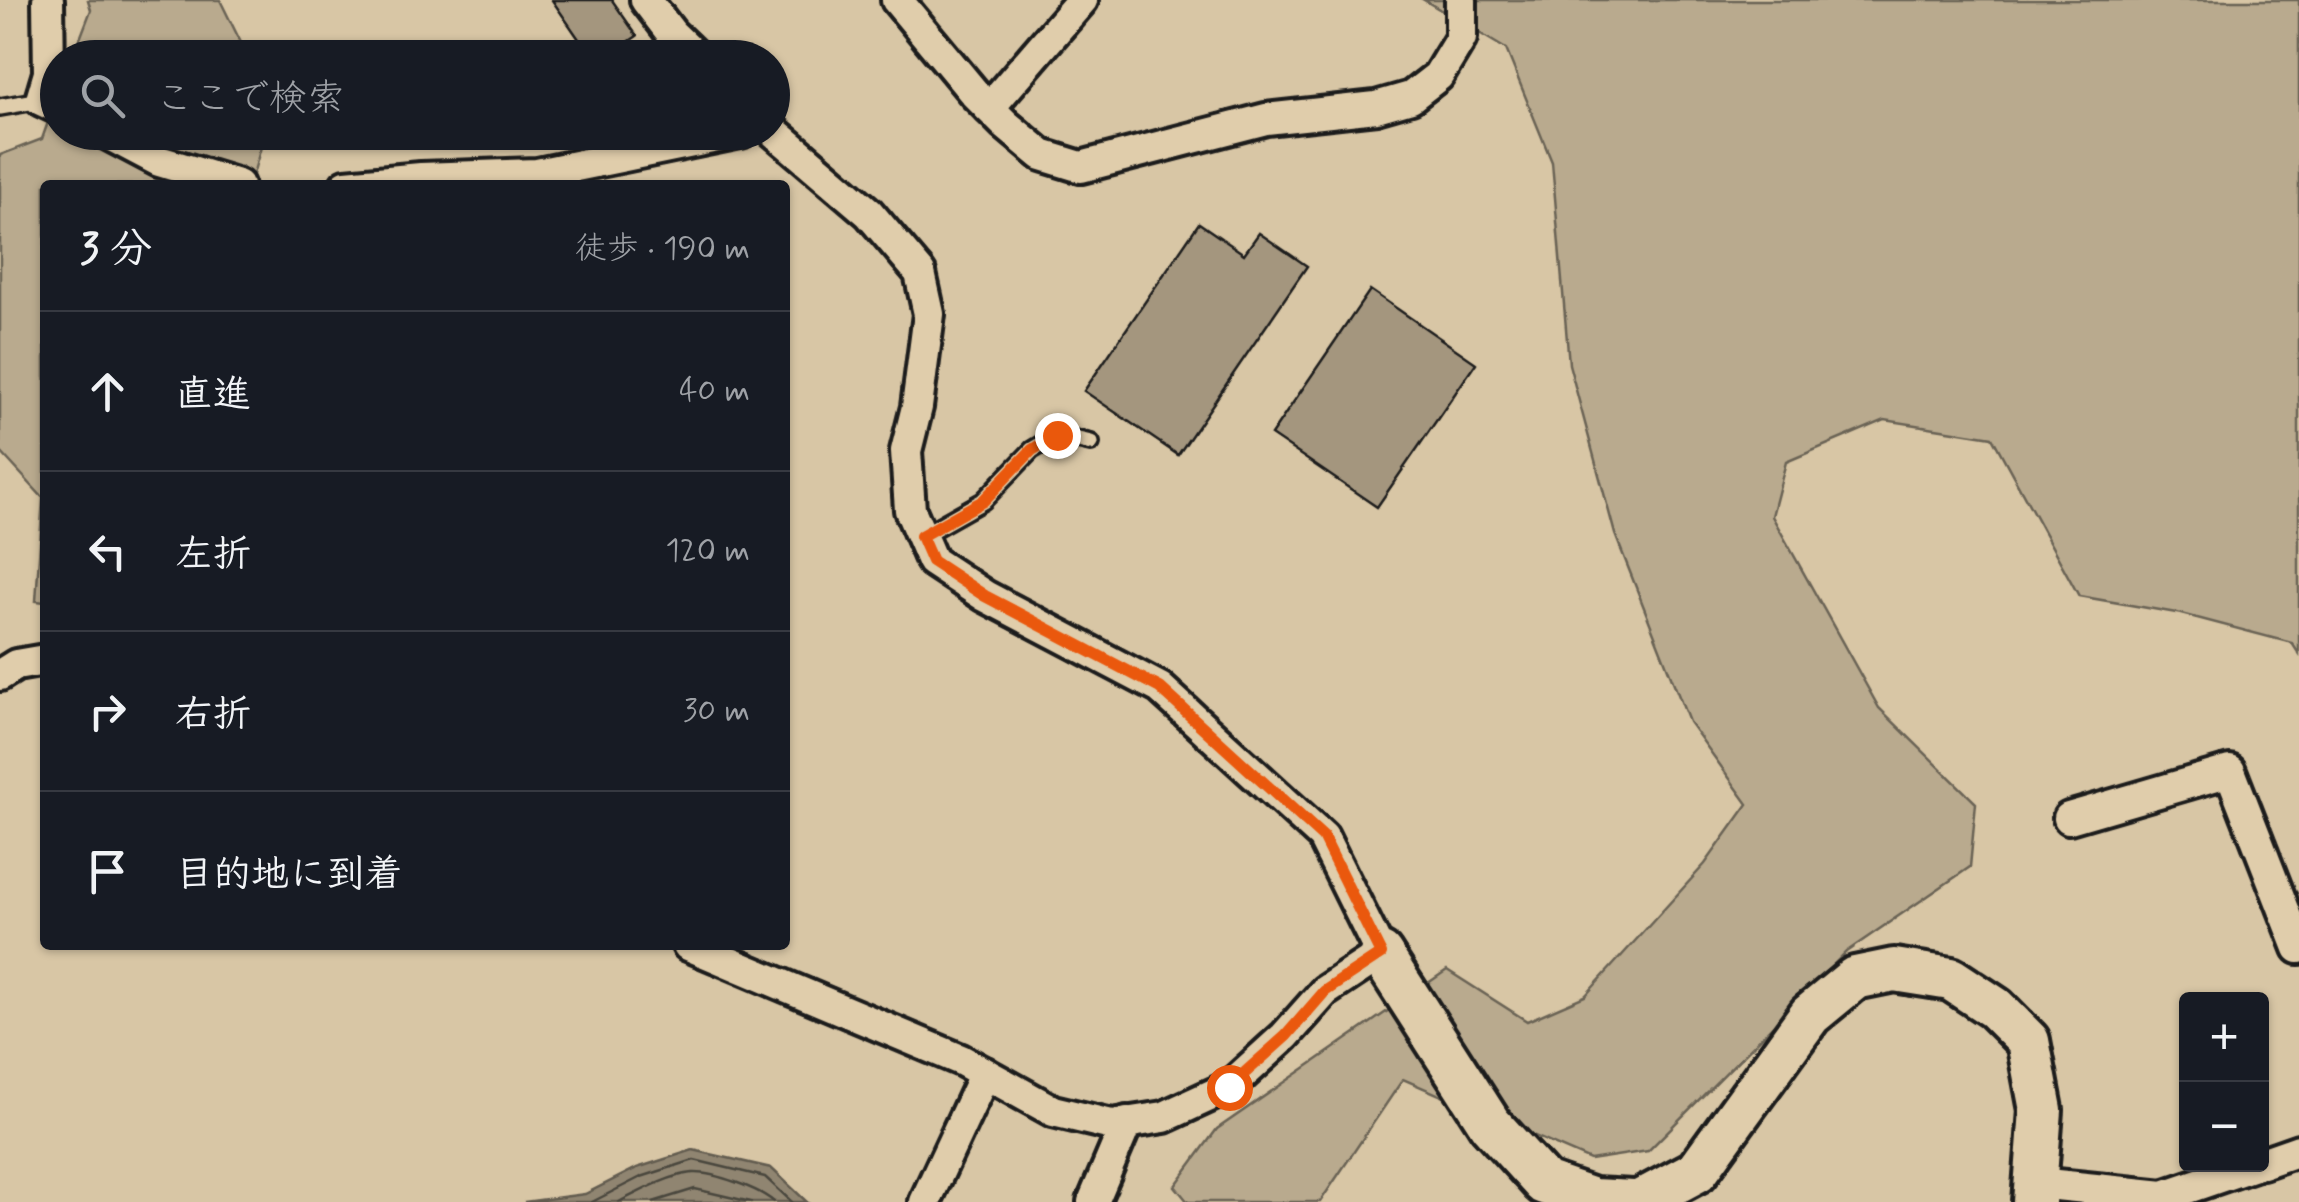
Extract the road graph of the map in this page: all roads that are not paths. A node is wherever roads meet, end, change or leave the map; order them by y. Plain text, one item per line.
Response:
1 (48, 0) edge
2 (646, 0) edge
3 (897, 0) edge
4 (1082, 0) edge
5 (1462, 0) edge
6 (49, 40) edge
7 (678, 40) edge
8 (40, 104) edge
9 (0, 106) edge
10 (989, 108) junction
11 (790, 145) edge
12 (138, 150) edge
13 (654, 150) edge
14 (221, 180) edge
15 (400, 180) edge
16 (1091, 444) dead end
17 (921, 536) junction
18 (40, 661) edge
19 (0, 675) edge
20 (2070, 818) dead end
21 (2299, 948) edge
22 (700, 950) edge
23 (1381, 954) junction
24 (985, 1074) junction
25 (1127, 1122) junction
26 (2299, 1150) edge
27 (2269, 1160) edge
28 (2235, 1172) edge
29 (2036, 1192) edge
30 (925, 1202) edge
31 (1093, 1202) edge
32 (1636, 1202) edge

1 - 6 street
2 - 7 street
3 - 10 street
4 - 10 street
5 - 10 street
8 - 9 lane
11 - 17 street
12 - 14 street
13 - 15 street
16 - 17 lane
17 - 23 street
18 - 19 street
20 - 21 street
22 - 24 street
23 - 25 street
23 - 32 street
24 - 25 street
24 - 30 street
25 - 31 street
26 - 27 street
28 - 29 street
29 - 32 street

